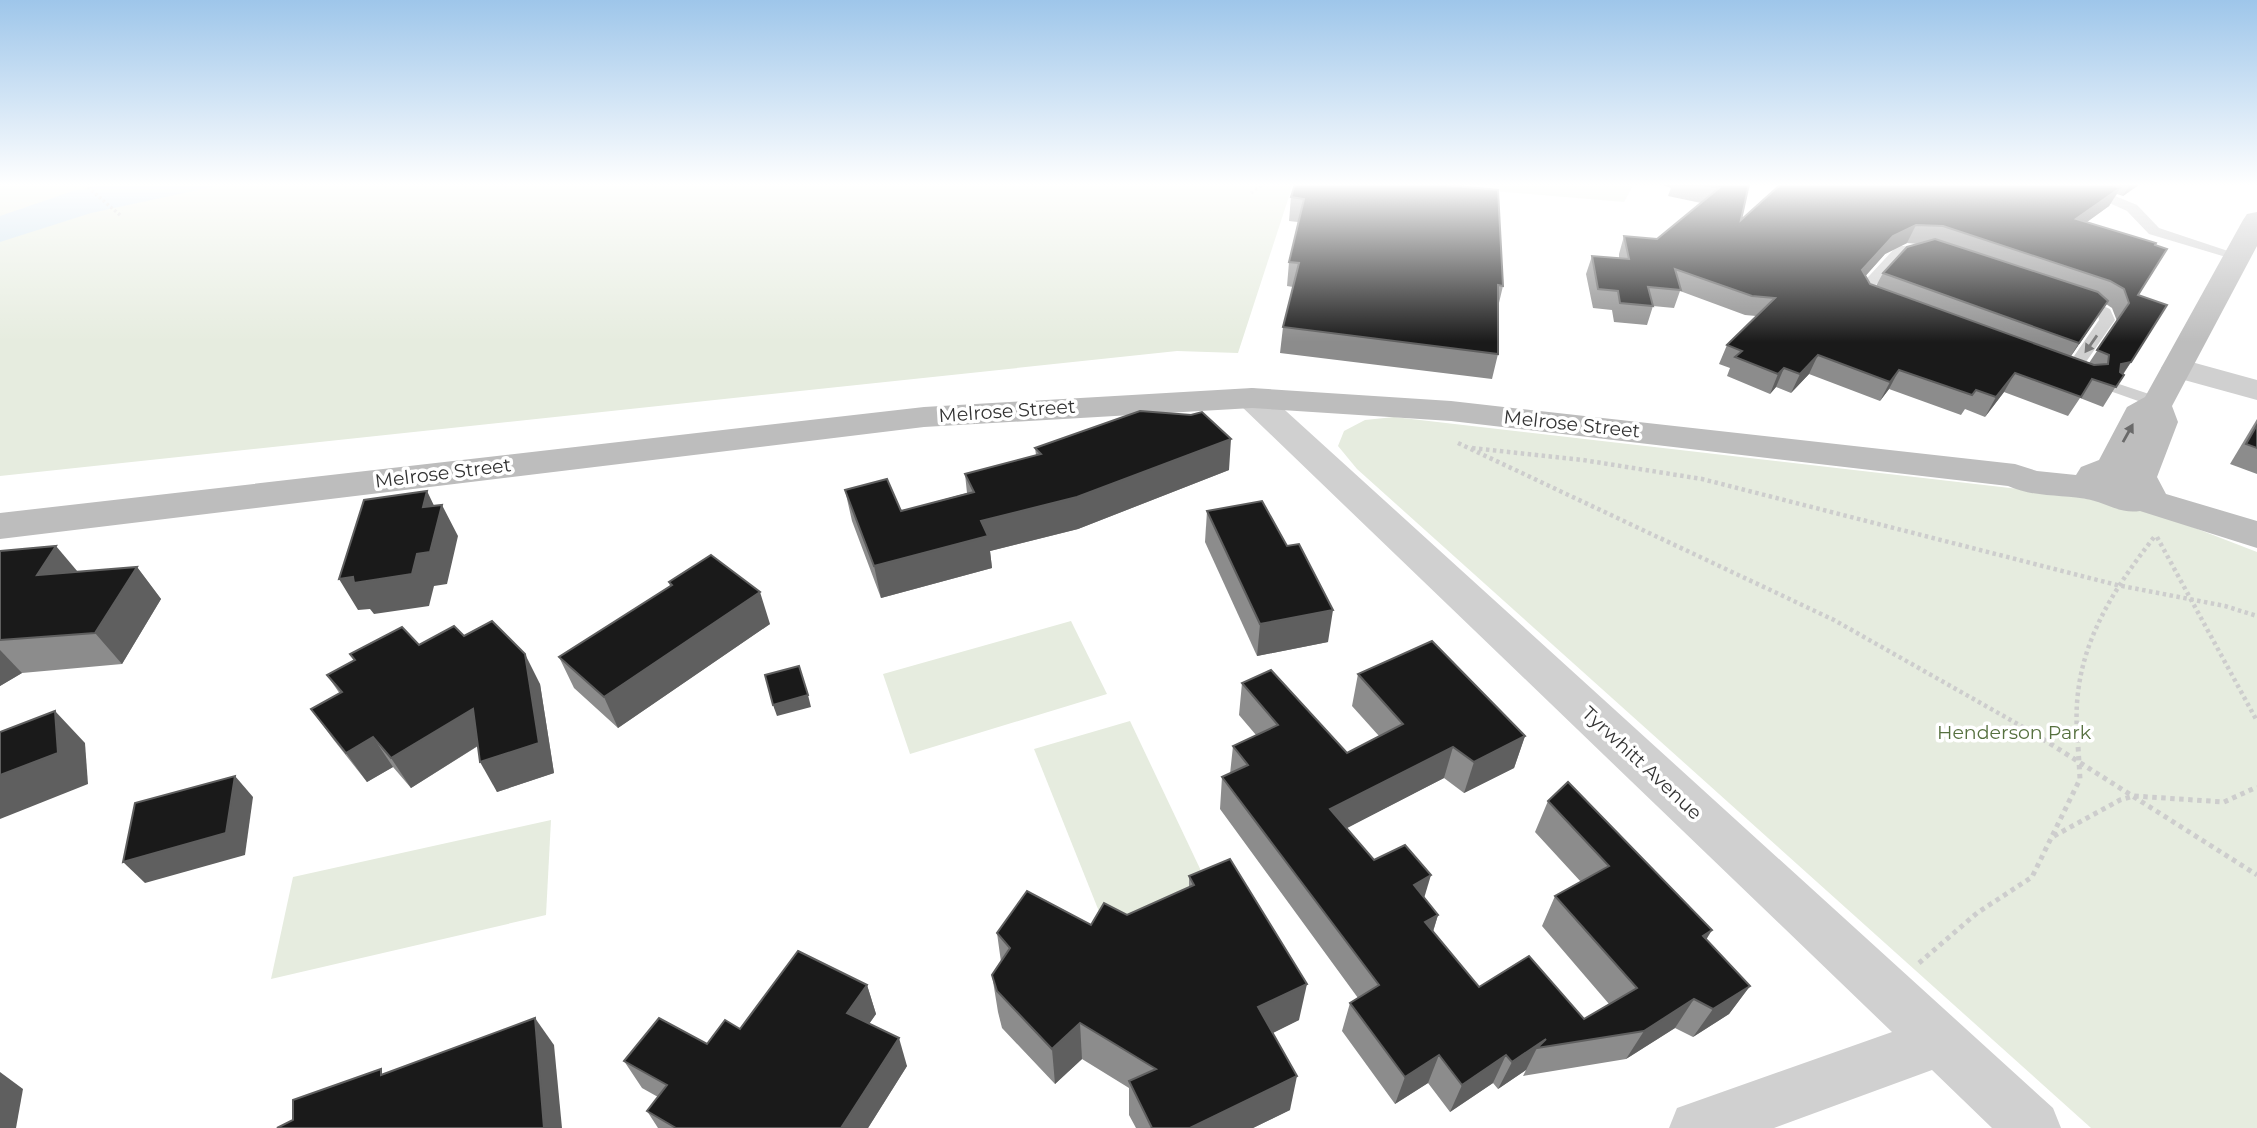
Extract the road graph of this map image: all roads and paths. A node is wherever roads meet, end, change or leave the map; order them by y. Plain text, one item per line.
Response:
1 (2172, 237) edge
2 (2247, 237) edge
3 (1942, 255) edge
4 (2236, 256) junction
5 (2067, 296) edge
6 (1894, 309) edge
7 (2177, 368) junction
8 (2088, 378) edge
9 (2116, 388) edge
10 (2257, 390) edge
11 (1252, 398) junction
12 (2157, 405) junction
13 (1446, 437) dead end
14 (1468, 448) junction
15 (2133, 493) junction
16 (0, 526) edge
17 (2257, 536) edge
18 (2117, 584) junction
19 (2257, 616) edge
20 (2257, 721) edge
21 (2257, 787) edge
22 (2134, 796) junction
23 (2053, 836) junction
24 (2257, 875) edge
25 (1887, 992) junction
26 (1940, 1041) junction
27 (1697, 1128) edge
28 (2033, 1128) edge

1 - 4 lane
2 - 4 street
3 - 6 lane
4 - 7 street
5 -> 8 lane
7 - 10 street
7 - 12 street
9 - 12 lane
11 - 15 street, Melrose Street
11 - 16 street, Melrose Street
11 - 25 street, Tyrwhitt Avenue
12 - 15 street
13 - 14 path
14 - 18 path
14 - 22 path
15 - 17 street, Melrose Street
15 - 18 path
15 - 20 path
18 - 19 path
18 - 23 path
21 - 22 path
22 - 23 path
22 - 24 path
23 - 25 path
25 - 26 street, Tyrwhitt Avenue
26 - 27 street
26 - 28 street, Tyrwhitt Avenue

